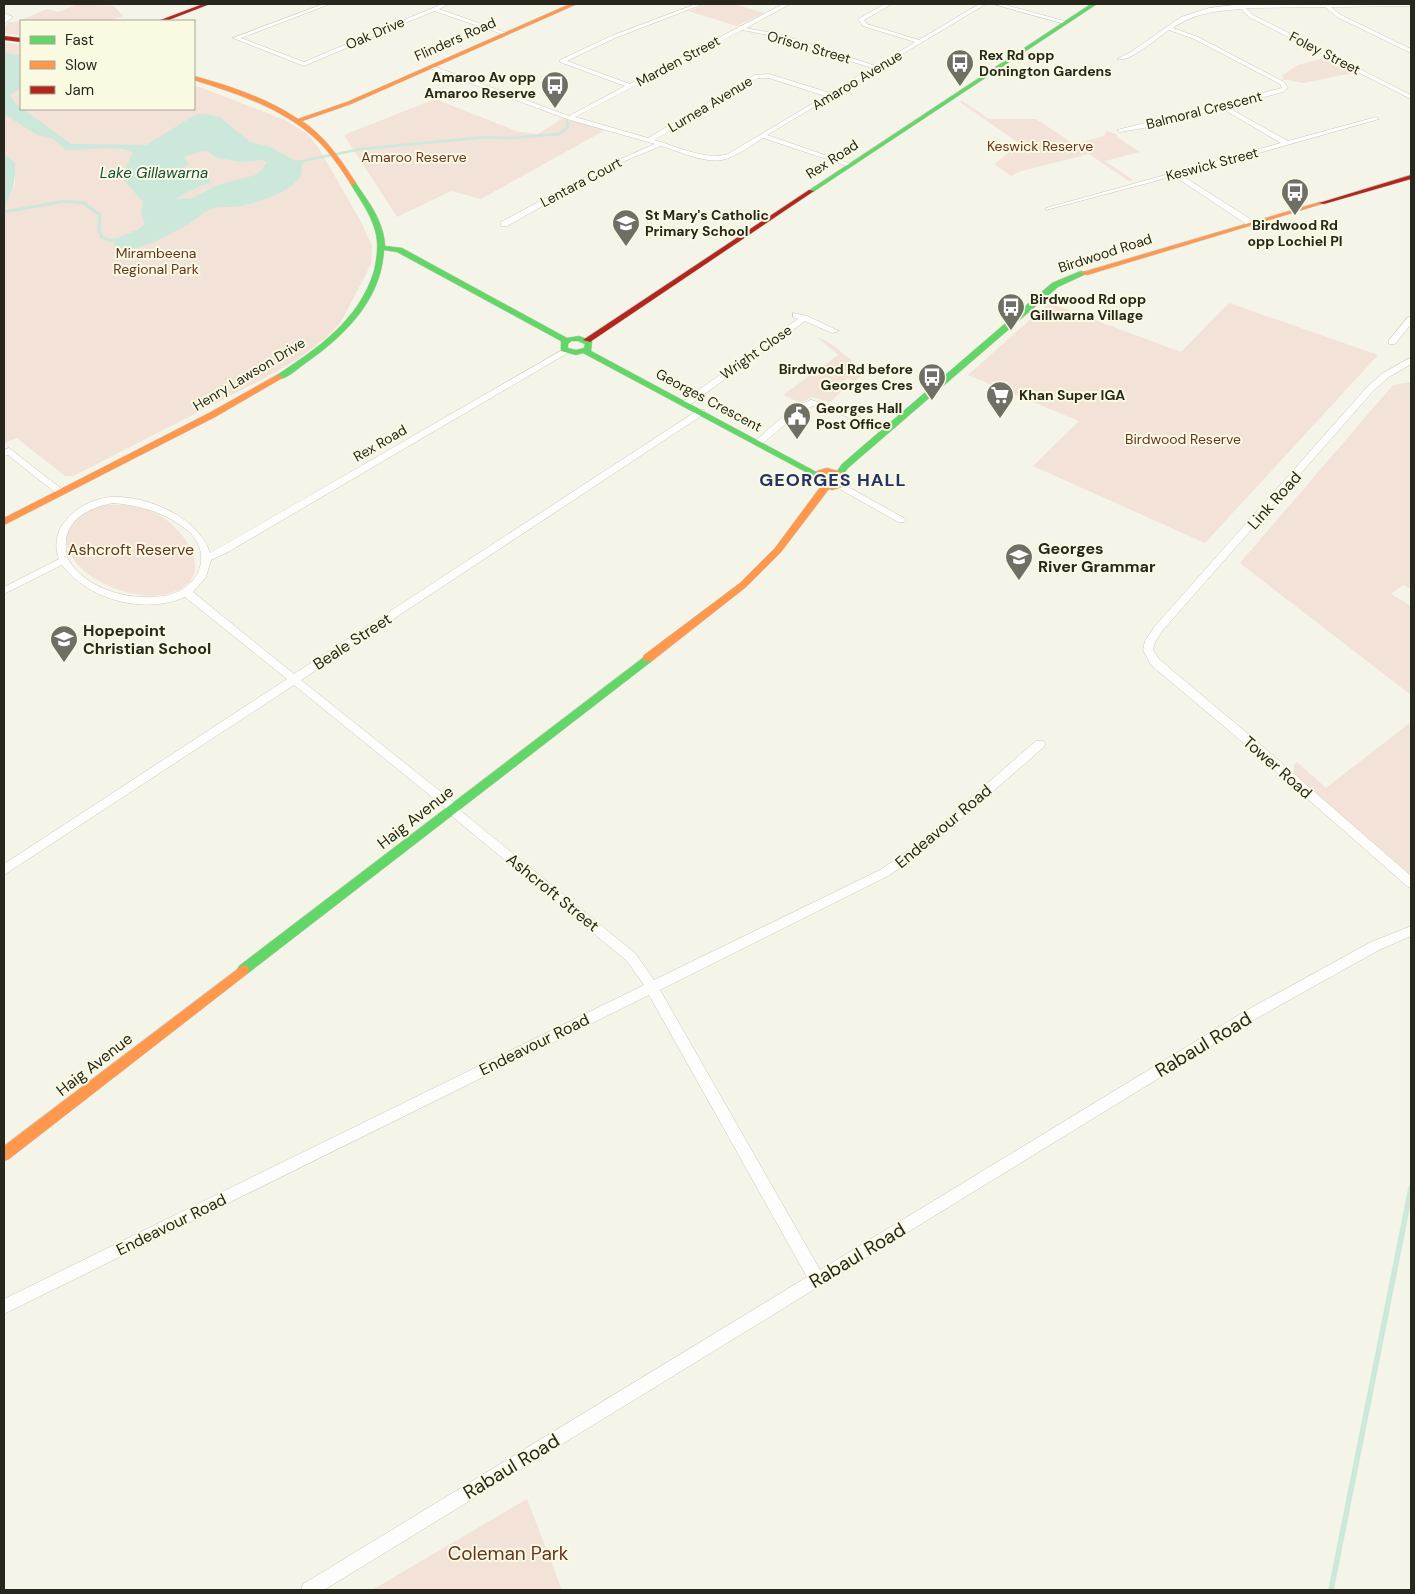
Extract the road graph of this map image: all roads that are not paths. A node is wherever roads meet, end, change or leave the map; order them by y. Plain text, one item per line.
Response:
1 (207, 4) edge
2 (327, 4) edge
3 (446, 4) edge
4 (574, 4) edge
5 (700, 4) edge
6 (787, 4) edge
7 (889, 4) edge
8 (983, 4) edge
9 (996, 4) edge
10 (1094, 4) edge
11 (1226, 4) edge
12 (1407, 4) edge
13 (1326, 5) junction
14 (1241, 6) junction
15 (1232, 7) junction
16 (432, 9) junction
17 (4, 15) edge
18 (164, 20) edge
19 (4, 22) edge
20 (1065, 22) junction
21 (740, 28) junction
22 (1168, 28) junction
23 (504, 33) junction
24 (4, 38) edge
25 (20, 40) edge
26 (921, 42) junction
27 (1411, 51) edge
28 (1120, 59) dead end
29 (431, 67) junction
30 (877, 68) junction
31 (195, 78) edge
32 (630, 86) junction
33 (1285, 86) junction
34 (1294, 86) dead end
35 (830, 95) junction
36 (1411, 96) edge
37 (1221, 106) junction
38 (569, 118) junction
39 (1376, 119) dead end
40 (303, 122) junction
41 (1120, 130) dead end
42 (762, 136) junction
43 (649, 140) junction
44 (1286, 143) junction
45 (660, 144) junction
46 (849, 166) junction
47 (1175, 174) junction
48 (1411, 177) edge
49 (1048, 208) dead end
50 (504, 224) dead end
51 (1252, 224) junction
52 (380, 248) junction
53 (796, 315) dead end
54 (804, 318) junction
55 (1411, 319) edge
56 (835, 331) dead end
57 (1392, 342) dead end
58 (567, 346) junction
59 (586, 346) junction
60 (1411, 361) edge
61 (685, 404) junction
62 (701, 412) junction
63 (885, 431) junction
64 (758, 443) junction
65 (6, 452) edge
66 (818, 475) junction
67 (840, 480) junction
68 (826, 486) junction
69 (60, 492) junction
70 (901, 520) dead end
71 (4, 522) edge
72 (207, 558) junction
73 (64, 560) junction
74 (4, 591) edge
75 (186, 592) junction
76 (1148, 650) joint
77 (293, 680) junction
78 (1040, 744) dead end
79 (452, 809) junction
80 (4, 870) edge
81 (1411, 883) edge
82 (1411, 932) edge
83 (652, 987) junction
84 (4, 1154) edge
85 (817, 1280) junction
86 (4, 1307) edge
87 (309, 1590) edge

1 - 18 main road
2 - 16 street, Oak Drive
3 - 16 street, Oak Drive
4 - 23 main road, Flinders Road
5 - 32 street
6 - 21 street, Marden Street
7 - 26 street
8 - 26 street, Amaroo Avenue
9 - 20 street
10 - 20 main road, Rex Road
11 - 15 street
12 - 13 street
13 - 14 street
13 - 27 street
14 - 15 street
14 - 36 street, Foley Street
15 - 22 street
16 - 23 street
17 - 19 street
20 - 46 main road, Rex Road
21 - 30 street, Orison Street
21 - 32 street, Marden Street
22 - 28 street
22 - 33 street, Balmoral Crescent
23 - 29 main road, Flinders Road
24 - 25 main road
26 - 30 street, Amaroo Avenue
29 - 38 street, Amaroo Avenue
29 - 40 main road, Flinders Road
30 - 35 street, Amaroo Avenue
31 - 40 main road, Henry Lawson Drive
32 - 38 street, Marden Street
33 - 34 street, Balmoral Crescent
33 - 37 street, Balmoral Crescent
35 - 42 street, Amaroo Avenue
35 - 43 street, Lurnea Avenue
37 - 41 street, Balmoral Crescent
37 - 44 street
38 - 43 street, Amaroo Avenue
39 - 44 street, Keswick Street
40 - 52 main road, Henry Lawson Drive
42 - 45 street, Amaroo Avenue
42 - 46 street
43 - 45 street, Amaroo Avenue
44 - 47 street, Keswick Street
45 - 50 street, Lentara Court
46 - 59 main road, Rex Road
47 - 49 street, Keswick Street
47 - 51 street
48 - 51 main road, Birdwood Road
51 - 63 main road, Birdwood Road
52 - 58 main road
52 - 69 main road, Henry Lawson Drive
53 - 54 street, Wright Close
54 - 56 street, Wright Close
54 - 61 street, Wright Close
55 - 57 street
58 - 59 main road
58 - 72 street, Rex Road
59 - 61 main road, Georges Crescent
60 - 76 street, Link Road
61 - 62 main road, Georges Crescent
62 - 64 main road, Georges Crescent
62 - 77 street, Beale Street
63 - 64 street
63 - 67 main road, Birdwood Road
64 - 66 main road, Georges Crescent
65 - 69 street
66 - 67 main road
66 - 68 main road
67 - 68 main road
67 - 70 street
68 - 79 main road, Haig Avenue
69 - 71 main road, Henry Lawson Drive
72 - 73 street
72 - 75 street
73 - 74 street
73 - 75 street
75 - 77 street, Ashcroft Street
76 - 81 street, Tower Road
77 - 79 street, Ashcroft Street
77 - 80 street, Beale Street
78 - 83 street, Endeavour Road
79 - 83 street, Ashcroft Street
79 - 84 main road, Haig Avenue
82 - 85 street, Rabaul Road
83 - 85 street, Ashcroft Street
83 - 86 street, Endeavour Road
85 - 87 street, Rabaul Road

